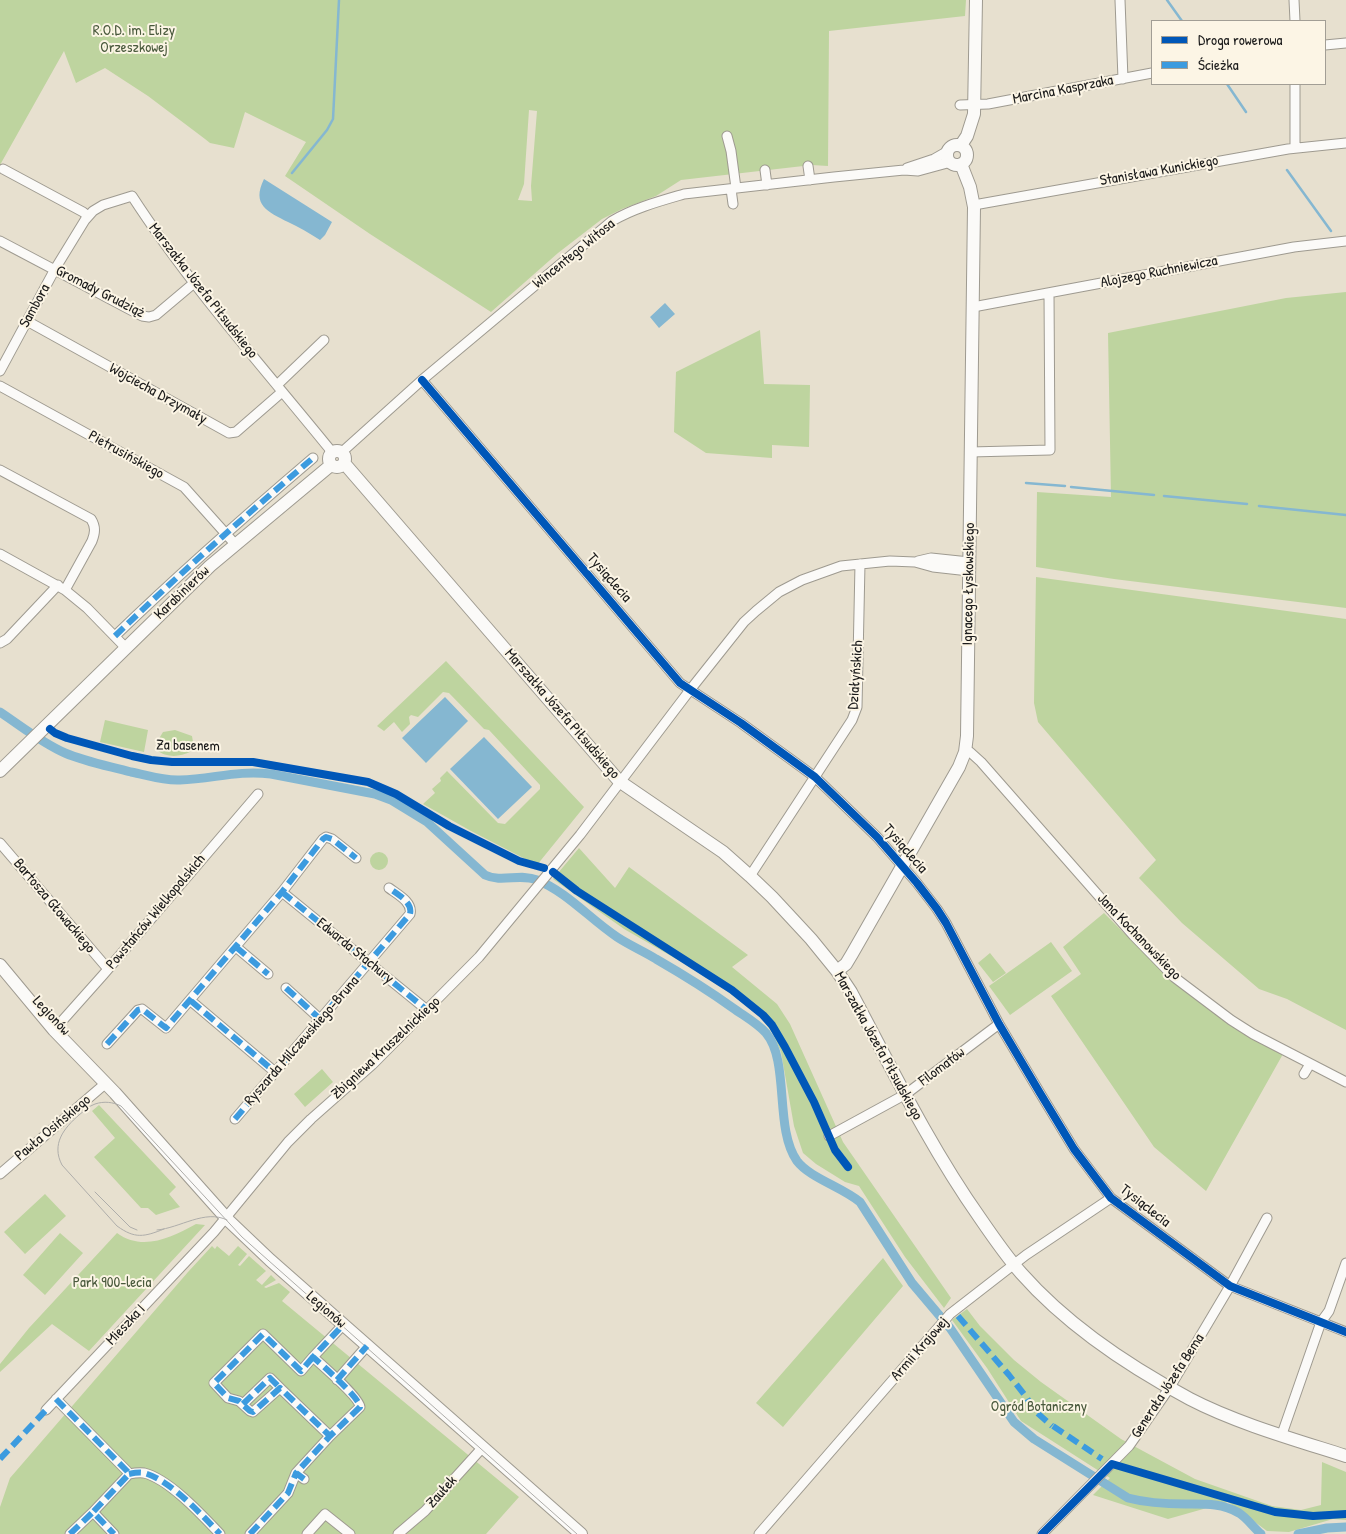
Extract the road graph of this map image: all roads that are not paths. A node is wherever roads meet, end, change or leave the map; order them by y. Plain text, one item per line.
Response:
1 (976, 0) edge
2 (1120, 0) edge
3 (1294, 0) edge
4 (1295, 20) edge
5 (1346, 43) edge
6 (1326, 45) edge
7 (1151, 73) edge
8 (1123, 78) junction
9 (1295, 85) edge
10 (960, 105) dead end
11 (974, 105) junction
12 (726, 136) dead end
13 (1346, 143) edge
14 (961, 146) junction
15 (1295, 148) junction
16 (953, 159) junction
17 (808, 166) dead end
18 (3, 169) dead end
19 (765, 170) dead end
20 (904, 170) junction
21 (810, 180) junction
22 (767, 185) junction
23 (733, 188) junction
24 (132, 196) joint
25 (733, 204) dead end
26 (974, 205) junction
27 (88, 216) junction
28 (0, 240) edge
29 (1346, 240) edge
30 (56, 269) junction
31 (194, 283) junction
32 (1049, 293) junction
33 (973, 307) junction
34 (27, 321) junction
35 (324, 340) dead end
36 (0, 371) edge
37 (422, 380) junction
38 (0, 386) edge
39 (280, 388) junction
40 (970, 452) junction
41 (313, 458) dead end
42 (337, 458) junction
43 (0, 470) edge
44 (226, 533) junction
45 (235, 544) junction
46 (0, 554) edge
47 (860, 564) junction
48 (969, 567) junction
49 (62, 588) junction
50 (115, 636) junction
51 (0, 643) edge
52 (126, 648) junction
53 (690, 690) junction
54 (965, 752) junction
55 (0, 771) edge
56 (814, 777) junction
57 (619, 781) junction
58 (258, 794) dead end
59 (0, 843) edge
60 (356, 858) dead end
61 (903, 867) junction
62 (750, 876) junction
63 (388, 888) dead end
64 (282, 892) junction
65 (236, 946) junction
66 (369, 963) junction
67 (2, 968) edge
68 (108, 969) junction
69 (837, 971) junction
70 (268, 974) dead end
71 (286, 988) dead end
72 (191, 1000) junction
73 (428, 1010) junction
74 (320, 1019) junction
75 (1000, 1024) junction
76 (57, 1027) junction
77 (108, 1044) dead end
78 (1310, 1064) junction
79 (275, 1072) junction
80 (1304, 1074) dead end
81 (1346, 1082) edge
82 (106, 1083) junction
83 (906, 1094) junction
84 (236, 1119) dead end
85 (829, 1136) dead end
86 (0, 1174) edge
87 (1111, 1198) junction
88 (226, 1218) junction
89 (1267, 1218) dead end
90 (1346, 1263) edge
91 (1014, 1264) junction
92 (1230, 1286) junction
93 (1321, 1322) junction
94 (343, 1325) junction
95 (1346, 1332) edge
96 (367, 1346) junction
97 (313, 1357) junction
98 (337, 1380) junction
99 (1170, 1387) junction
100 (280, 1388) junction
101 (56, 1400) junction
102 (243, 1404) junction
103 (46, 1410) dead end
104 (1282, 1434) junction
105 (330, 1436) junction
106 (483, 1448) junction
107 (1346, 1456) edge
108 (296, 1473) junction
109 (129, 1474) junction
110 (304, 1480) dead end
111 (93, 1512) junction
112 (70, 1534) edge
113 (114, 1534) edge
114 (220, 1534) edge
115 (250, 1534) edge
116 (307, 1534) edge
117 (350, 1534) edge
118 (398, 1534) edge
119 (581, 1534) edge
120 (759, 1534) edge
121 (1042, 1534) edge

1 - 11 main road
2 - 8 street
3 - 4 street
5 - 6 street
7 - 8 street, Marcina Kasprzaka
8 - 11 street, Marcina Kasprzaka
9 - 15 street
10 - 11 street, Marcina Kasprzaka
11 - 14 main road
12 - 23 street
13 - 15 street, Stanisława Kunickiego
14 - 16 main road
14 - 16 main road
15 - 26 street, Stanisława Kunickiego
16 - 20 street, Wincentego Witosa
16 - 20 street, Wincentego Witosa
16 - 26 main road, Ignacego Łyskowskiego
17 - 21 street
18 - 27 street
19 - 22 street
20 - 21 street, Wincentego Witosa
21 - 22 street, Wincentego Witosa
22 - 23 street, Wincentego Witosa
23 - 25 street
23 - 37 street, Wincentego Witosa
24 - 27 street, Sambora
24 - 31 street, Marszałka Józefa Piłsudskiego
26 - 33 main road, Ignacego Łyskowskiego
27 - 30 street, Sambora
28 - 30 street, Gromady Grudziąż
29 - 32 street, Alojzego Ruchniewicza
30 - 31 street, Gromady Grudziąż
30 - 34 street, Sambora
31 - 39 street, Marszałka Józefa Piłsudskiego
32 - 33 street, Alojzego Ruchniewicza
32 - 40 street
33 - 40 main road, Ignacego Łyskowskiego
34 - 36 street, Sambora
34 - 39 street, Wojciecha Drzymały
35 - 39 street
37 - 42 street, Karabinierów
37 - 53 street, Tysiąclecia
38 - 44 street, Pietrusińskiego
39 - 42 street, Marszałka Józefa Piłsudskiego
40 - 48 main road, Ignacego Łyskowskiego
41 - 44 street
42 - 45 main road, Karabinierów
42 - 57 main road, Marszałka Józefa Piłsudskiego
43 - 49 street
44 - 45 street, Pietrusińskiego
44 - 50 street
45 - 52 main road, Karabinierów
46 - 49 street
47 - 48 street, Zbigniewa Kruszelnickiego
47 - 53 street, Zbigniewa Kruszelnickiego
47 - 56 street, Działyńskich
48 - 54 main road, Ignacego Łyskowskiego
49 - 50 street
49 - 51 street
50 - 52 street
52 - 55 main road, Karabinierów
53 - 56 street, Tysiąclecia
53 - 57 street, Zbigniewa Kruszelnickiego
54 - 61 main road, Ignacego Łyskowskiego
54 - 78 street, Jana Kochanowskiego
56 - 61 street, Tysiąclecia
56 - 62 street, Działyńskich
57 - 62 main road, Marszałka Józefa Piłsudskiego
57 - 73 street, Zbigniewa Kruszelnickiego
58 - 68 street, Powstańców Wielkopolskich
59 - 68 street, Bartosza Głowackiego
60 - 64 street
61 - 69 main road, Ignacego Łyskowskiego
61 - 75 street, Tysiąclecia
62 - 69 main road, Marszałka Józefa Piłsudskiego
63 - 66 street, Ryszarda Milczewskiego-Bruna
64 - 65 street
64 - 66 street, Edwarda Stachury
65 - 70 street
65 - 72 street
66 - 73 street, Edwarda Stachury
66 - 74 street, Ryszarda Milczewskiego-Bruna
67 - 76 main road, Legionów
68 - 76 street, Powstańców Wielkopolskich
69 - 83 main road, Marszałka Józefa Piłsudskiego
71 - 74 street
72 - 77 street
72 - 79 street
73 - 88 street, Zbigniewa Kruszelnickiego
74 - 79 street, Ryszarda Milczewskiego-Bruna
75 - 83 street, Filomatów
75 - 87 street, Tysiąclecia
76 - 82 main road, Legionów
78 - 80 street
78 - 81 street, Jana Kochanowskiego
79 - 84 street, Ryszarda Milczewskiego-Bruna
82 - 86 street, Pawła Osińskiego
82 - 88 main road, Legionów
83 - 85 street, Filomatów
83 - 91 main road, Marszałka Józefa Piłsudskiego
87 - 91 street, Armii Krajowej
87 - 92 street, Tysiąclecia
88 - 94 main road, Legionów
88 - 101 street, Mieszka I
89 - 92 street, Generała Józefa Bema
90 - 93 street
91 - 99 main road, Marszałka Józefa Piłsudskiego
91 - 120 street, Armii Krajowej
92 - 93 street, Tysiąclecia
92 - 99 street, Generała Józefa Bema
93 - 95 street, Tysiąclecia
93 - 104 street
94 - 96 main road, Legionów
94 - 97 street
96 - 98 street
96 - 106 main road, Legionów
97 - 98 street
97 - 102 street
98 - 105 street
99 - 104 main road, Marszałka Józefa Piłsudskiego
99 - 121 street, Generała Józefa Bema
100 - 102 street
100 - 102 street
100 - 105 street
101 - 103 street, Mieszka I
101 - 109 street
104 - 107 main road, Marszałka Józefa Piłsudskiego
105 - 108 street
106 - 118 street, Zaułek
106 - 119 main road, Legionów
108 - 110 street
108 - 115 street
109 - 111 street
109 - 114 street
111 - 112 street
111 - 113 street
116 - 117 street

